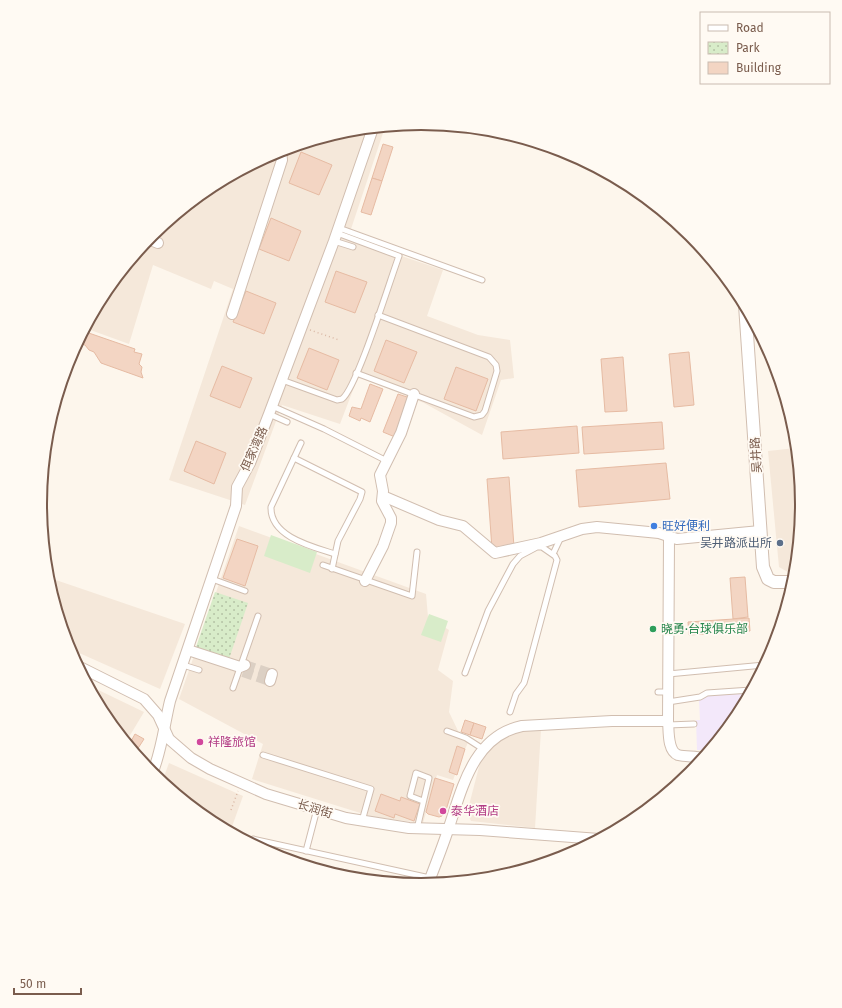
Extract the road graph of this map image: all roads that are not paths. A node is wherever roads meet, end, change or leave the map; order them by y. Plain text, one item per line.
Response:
1 (372, 133) edge
2 (282, 157) edge
3 (336, 234) junction
4 (155, 242) edge
5 (158, 243) dead end
6 (353, 247) dead end
7 (482, 280) dead end
8 (232, 314) dead end
9 (378, 315) junction
10 (745, 317) edge
11 (369, 338) junction
12 (376, 340) dead end
13 (356, 374) junction
14 (282, 380) junction
15 (414, 394) junction
16 (270, 410) junction
17 (287, 422) dead end
18 (301, 444) dead end
19 (294, 458) junction
20 (383, 459) dead end
21 (383, 496) junction
22 (760, 531) junction
23 (562, 536) junction
24 (669, 538) junction
25 (417, 552) dead end
26 (335, 554) junction
27 (553, 554) junction
28 (323, 565) dead end
29 (332, 569) junction
30 (212, 579) junction
31 (366, 581) junction
32 (787, 582) edge
33 (245, 591) dead end
34 (258, 616) dead end
35 (188, 650) junction
36 (183, 665) junction
37 (757, 667) edge
38 (243, 668) junction
39 (87, 670) edge
40 (199, 670) dead end
41 (465, 673) dead end
42 (668, 674) junction
43 (234, 688) dead end
44 (745, 690) edge
45 (665, 695) junction
46 (510, 712) dead end
47 (668, 723) junction
48 (694, 724) dead end
49 (163, 729) junction
50 (447, 731) dead end
51 (482, 749) junction
52 (263, 755) dead end
53 (696, 757) edge
54 (155, 766) edge
55 (423, 802) junction
56 (317, 809) junction
57 (362, 821) junction
58 (417, 829) junction
59 (448, 830) junction
60 (588, 838) edge
61 (258, 840) edge
62 (306, 851) junction
63 (416, 878) edge
64 (430, 878) edge

1 - 3 street, 佴家湾路
2 - 8 street
3 - 6 lane
3 - 7 lane
3 - 9 lane
3 - 14 street, 佴家湾路
4 - 5 street
9 - 11 lane
9 - 15 lane
10 - 22 street, 吴井路
11 - 12 lane
11 - 13 lane
13 - 14 lane
13 - 15 lane
14 - 16 street, 佴家湾路
15 - 21 street
16 - 17 lane
16 - 20 lane
16 - 30 street, 佴家湾路
18 - 19 lane
19 - 26 lane
19 - 26 lane
21 - 23 street
21 - 31 street
22 - 24 street
22 - 32 street, 吴井路
23 - 24 street
23 - 27 lane
24 - 42 street
25 - 31 lane
26 - 29 lane
27 - 41 lane
27 - 46 lane
28 - 29 lane
29 - 31 lane
30 - 33 lane
30 - 35 street, 佴家湾路
34 - 38 lane
35 - 36 street, 佴家湾路
35 - 38 street
36 - 40 lane
36 - 49 street, 佴家湾路
37 - 42 lane
38 - 43 lane
39 - 49 street, 长润街
42 - 45 street
44 - 45 lane
45 - 47 street
47 - 48 lane
47 - 51 street
47 - 53 street
49 - 54 street, 佴家湾路
49 - 56 street, 长润街
50 - 51 lane
51 - 59 street
52 - 57 lane
55 - 55 lane
55 - 58 lane
56 - 57 street, 长润街
56 - 62 lane
57 - 58 street, 长润街
58 - 59 street, 长润街
59 - 60 street, 长润街
59 - 64 street
61 - 62 lane
62 - 63 lane

